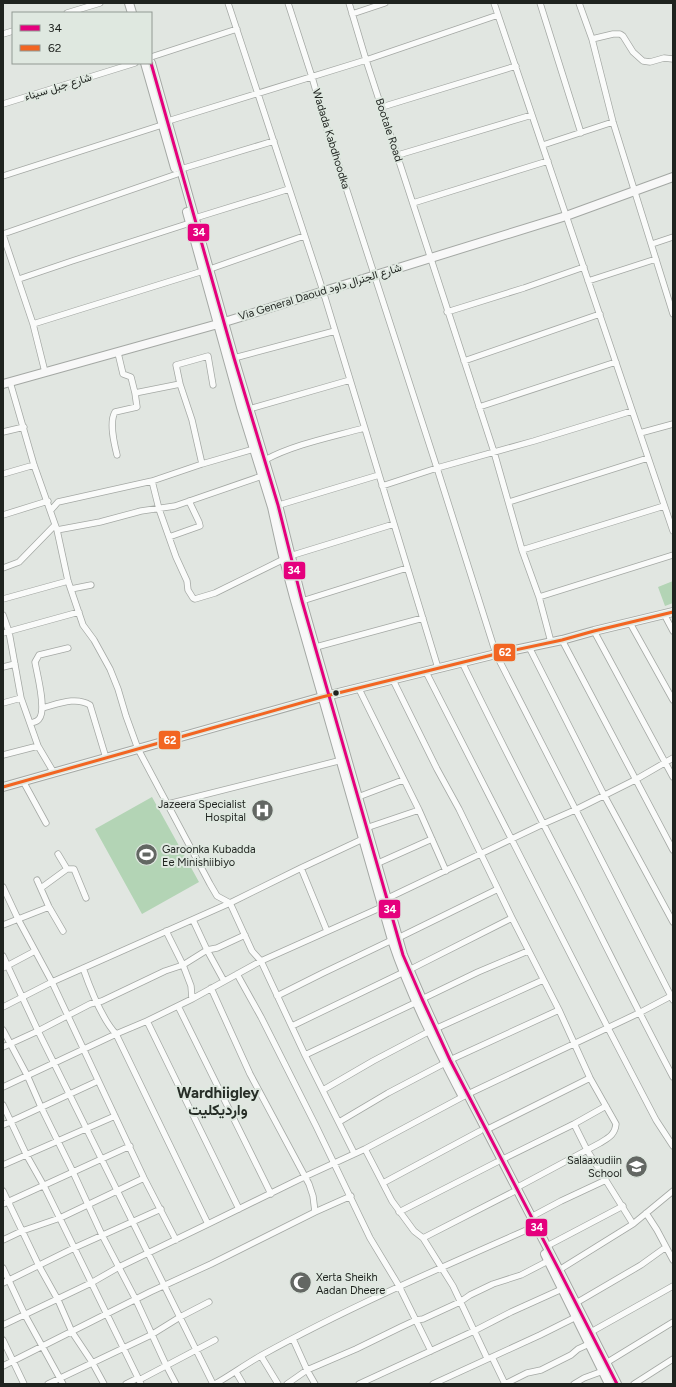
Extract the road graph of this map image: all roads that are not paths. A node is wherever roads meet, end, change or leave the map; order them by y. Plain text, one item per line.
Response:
1 (100, 3) edge
2 (228, 3) edge
3 (288, 3) edge
4 (349, 3) edge
5 (385, 3) edge
6 (494, 3) edge
7 (540, 3) edge
8 (579, 3) edge
9 (85, 5) edge
10 (69, 12) edge
11 (352, 14) junction
12 (498, 15) junction
13 (237, 28) junction
14 (592, 39) junction
15 (152, 57) edge
16 (673, 59) edge
17 (366, 60) junction
18 (132, 64) edge
19 (145, 64) edge
20 (151, 64) edge
21 (516, 66) junction
22 (312, 77) junction
23 (258, 93) junction
24 (3, 104) edge
25 (382, 107) junction
26 (532, 114) junction
27 (613, 122) junction
28 (165, 123) junction
29 (581, 133) junction
30 (274, 141) junction
31 (542, 146) junction
32 (398, 155) junction
33 (548, 161) junction
34 (179, 172) junction
35 (3, 176) edge
36 (673, 177) edge
37 (289, 189) junction
38 (635, 190) junction
39 (413, 203) junction
40 (566, 216) junction
41 (193, 220) junction
42 (3, 235) edge
43 (304, 236) junction
44 (673, 237) edge
45 (652, 244) junction
46 (5, 249) edge
47 (430, 258) junction
48 (656, 259) junction
49 (584, 267) junction
50 (207, 270) junction
51 (374, 275) junction
52 (19, 279) junction
53 (588, 281) junction
54 (323, 291) junction
55 (673, 293) edge
56 (667, 295) junction
57 (448, 312) junction
58 (600, 314) junction
59 (673, 314) edge
60 (221, 323) junction
61 (33, 324) junction
62 (335, 331) junction
63 (118, 353) junction
64 (234, 358) junction
65 (464, 361) junction
66 (616, 362) junction
67 (45, 372) junction
68 (350, 380) junction
69 (7, 383) edge
70 (180, 384) junction
71 (213, 385) dead end
72 (135, 394) junction
73 (479, 407) junction
74 (249, 409) junction
75 (632, 411) junction
76 (673, 424) edge
77 (24, 427) junction
78 (364, 428) junction
79 (3, 432) edge
80 (640, 433) junction
81 (258, 448) junction
82 (494, 452) junction
83 (117, 455) dead end
84 (648, 458) junction
85 (265, 460) junction
86 (202, 464) junction
87 (34, 465) junction
88 (437, 468) junction
89 (3, 474) edge
90 (379, 475) junction
91 (262, 476) junction
92 (152, 481) junction
93 (382, 486) junction
94 (48, 501) junction
95 (189, 501) junction
96 (509, 502) junction
97 (275, 506) junction
98 (664, 506) junction
99 (159, 509) junction
100 (51, 510) junction
101 (3, 514) edge
102 (394, 524) junction
103 (56, 528) junction
104 (673, 531) edge
105 (169, 537) junction
106 (522, 550) junction
107 (673, 555) edge
108 (287, 558) junction
109 (3, 568) edge
110 (407, 568) junction
111 (68, 581) junction
112 (91, 585) dead end
113 (71, 589) junction
114 (539, 597) junction
115 (3, 599) edge
116 (302, 601) junction
117 (79, 612) junction
118 (673, 612) edge
119 (664, 614) junction
120 (3, 615) edge
121 (422, 618) junction
122 (630, 623) junction
123 (594, 631) junction
124 (673, 631) edge
125 (6, 632) edge
126 (562, 640) junction
127 (551, 642) junction
128 (316, 647) junction
129 (529, 647) junction
130 (68, 648) dead end
131 (496, 654) junction
132 (462, 662) junction
133 (14, 664) junction
134 (3, 667) edge
135 (438, 668) junction
136 (426, 672) junction
137 (393, 680) junction
138 (359, 689) junction
139 (326, 696) junction
140 (21, 698) junction
141 (673, 700) edge
142 (3, 703) edge
143 (42, 708) junction
144 (31, 723) junction
145 (38, 746) junction
146 (138, 749) junction
147 (3, 755) edge
148 (106, 758) junction
149 (673, 758) edge
150 (344, 759) junction
151 (665, 763) junction
152 (54, 773) junction
153 (673, 777) edge
154 (349, 780) junction
155 (403, 780) junction
156 (635, 780) junction
157 (23, 781) junction
158 (3, 786) edge
159 (604, 795) junction
160 (358, 797) junction
161 (168, 804) junction
162 (419, 810) junction
163 (576, 810) junction
164 (46, 823) dead end
165 (543, 824) junction
166 (366, 828) junction
167 (366, 838) junction
168 (432, 839) junction
169 (512, 839) junction
170 (673, 850) edge
171 (58, 854) dead end
172 (481, 855) junction
173 (376, 864) junction
174 (301, 868) junction
175 (67, 869) junction
176 (446, 871) junction
177 (37, 880) dead end
178 (41, 888) junction
179 (3, 889) edge
180 (498, 889) junction
181 (86, 898) dead end
182 (230, 903) junction
183 (384, 903) junction
184 (49, 907) junction
185 (512, 918) junction
186 (18, 919) junction
187 (193, 920) junction
188 (673, 922) edge
189 (3, 926) edge
190 (63, 931) dead end
191 (166, 931) junction
192 (327, 932) junction
193 (245, 935) junction
194 (395, 939) junction
195 (35, 950) junction
196 (207, 950) junction
197 (528, 951) junction
198 (3, 956) edge
199 (261, 961) junction
200 (182, 965) junction
201 (6, 967) edge
202 (83, 968) junction
203 (406, 971) junction
204 (237, 974) junction
205 (543, 980) junction
206 (224, 981) junction
207 (52, 982) junction
208 (211, 988) junction
209 (277, 996) junction
210 (672, 997) edge
211 (22, 998) junction
212 (192, 999) junction
213 (419, 1000) junction
214 (96, 1002) junction
215 (178, 1006) junction
216 (3, 1007) edge
217 (559, 1010) junction
218 (639, 1013) junction
219 (67, 1015) junction
220 (147, 1021) junction
221 (292, 1026) junction
222 (608, 1028) junction
223 (3, 1030) edge
224 (433, 1030) junction
225 (38, 1031) junction
226 (116, 1034) junction
227 (10, 1043) junction
228 (574, 1044) junction
229 (3, 1047) edge
230 (84, 1050) junction
231 (305, 1055) junction
232 (448, 1061) junction
233 (54, 1063) junction
234 (27, 1076) junction
235 (673, 1077) edge
236 (590, 1078) junction
237 (98, 1081) junction
238 (3, 1087) edge
239 (323, 1090) junction
240 (70, 1094) junction
241 (466, 1096) junction
242 (3, 1105) edge
243 (606, 1106) junction
244 (41, 1107) junction
245 (115, 1116) junction
246 (12, 1122) junction
247 (339, 1122) junction
248 (574, 1124) junction
249 (3, 1125) edge
250 (87, 1129) junction
251 (483, 1130) junction
252 (57, 1142) junction
253 (130, 1146) junction
254 (673, 1146) edge
255 (365, 1149) junction
256 (587, 1150) junction
257 (354, 1153) junction
258 (27, 1156) junction
259 (102, 1160) junction
260 (499, 1161) junction
261 (333, 1163) junction
262 (3, 1165) edge
263 (73, 1172) junction
264 (304, 1177) junction
265 (144, 1178) junction
266 (606, 1180) junction
267 (382, 1183) junction
268 (44, 1186) junction
269 (515, 1190) junction
270 (3, 1191) edge
271 (117, 1191) junction
272 (673, 1191) edge
273 (271, 1194) junction
274 (350, 1196) junction
275 (6, 1203) edge
276 (87, 1204) junction
277 (623, 1206) junction
278 (160, 1209) junction
279 (239, 1209) junction
280 (315, 1212) junction
281 (399, 1212) junction
282 (646, 1213) junction
283 (531, 1217) junction
284 (60, 1218) junction
285 (133, 1222) junction
286 (208, 1224) junction
287 (633, 1224) junction
288 (531, 1228) junction
289 (22, 1231) junction
290 (102, 1235) junction
291 (423, 1238) junction
292 (3, 1240) edge
293 (176, 1240) junction
294 (547, 1246) junction
295 (666, 1247) junction
296 (74, 1248) junction
297 (148, 1253) junction
298 (673, 1260) edge
299 (548, 1261) junction
300 (39, 1266) junction
301 (118, 1267) junction
302 (3, 1268) edge
303 (441, 1268) junction
304 (559, 1270) junction
305 (6, 1282) edge
306 (91, 1283) junction
307 (165, 1286) junction
308 (399, 1286) junction
309 (673, 1286) edge
310 (562, 1289) junction
311 (58, 1300) junction
312 (136, 1300) junction
313 (209, 1302) dead end
314 (460, 1302) junction
315 (576, 1303) junction
316 (25, 1314) junction
317 (106, 1314) junction
318 (180, 1317) junction
319 (576, 1317) junction
320 (416, 1320) junction
321 (673, 1322) edge
322 (3, 1325) edge
323 (474, 1331) junction
324 (72, 1332) junction
325 (591, 1332) junction
326 (151, 1335) junction
327 (293, 1339) junction
328 (3, 1340) edge
329 (215, 1340) dead end
330 (592, 1342) junction
331 (42, 1347) junction
332 (123, 1348) junction
333 (196, 1349) junction
334 (431, 1351) junction
335 (261, 1356) junction
336 (490, 1358) junction
337 (673, 1359) edge
338 (12, 1361) junction
339 (92, 1362) junction
340 (606, 1363) junction
341 (166, 1365) junction
342 (3, 1366) edge
343 (307, 1370) junction
344 (602, 1371) junction
345 (236, 1372) junction
346 (59, 1378) junction
347 (138, 1378) junction
348 (24, 1384) edge
349 (48, 1384) edge
350 (63, 1384) edge
351 (104, 1384) edge
352 (126, 1384) edge
353 (142, 1384) edge
354 (176, 1384) edge
355 (214, 1384) edge
356 (243, 1384) edge
357 (278, 1384) edge
358 (286, 1384) edge
359 (315, 1384) edge
360 (359, 1384) edge
361 (433, 1384) edge
362 (505, 1384) edge
363 (574, 1384) edge
364 (609, 1384) edge
365 (617, 1384) edge
366 (634, 1384) edge

1 - 9 street
2 - 13 street
3 - 22 street, Wadada Kabdhoodka
4 - 11 street, Bootale Road
5 - 11 street
6 - 12 street
7 - 29 street
8 - 14 street
9 - 10 street
11 - 17 street, Bootale Road
12 - 17 street
12 - 21 street
13 - 15 street
13 - 23 street
14 - 16 street
14 - 27 street
17 - 22 street
17 - 25 street, Bootale Road
18 - 24 street, شارع جبل سيناء
19 - 28 main road
20 - 28 main road
21 - 25 street
21 - 26 street
22 - 23 street
22 - 51 street, Wadada Kabdhoodka
23 - 28 street
23 - 30 street
25 - 32 street, Bootale Road
26 - 31 street
26 - 32 street
27 - 29 street
27 - 38 street
28 - 34 main road
28 - 35 street
29 - 31 street
30 - 34 street
30 - 37 street
31 - 33 street
32 - 39 street, Bootale Road
33 - 39 street
33 - 40 street
34 - 41 main road
34 - 42 street
36 - 38 main road, Via General Daoud شارع الجنرال داود
37 - 41 street
37 - 43 street
38 - 40 main road, Via General Daoud شارع الجنرال داود
38 - 45 street
39 - 47 street, Bootale Road
40 - 47 main road, Via General Daoud شارع الجنرال داود
40 - 49 street
41 - 50 main road
41 - 52 street
42 - 46 street
43 - 50 street
43 - 54 street
44 - 45 street
45 - 48 street
46 - 52 street
47 - 51 main road, Via General Daoud شارع الجنرال داود
47 - 57 street, Bootale Road
48 - 53 street
48 - 56 street
49 - 53 street
49 - 57 street
50 - 60 main road
50 - 61 street
51 - 54 main road, Via General Daoud شارع الجنرال داود
51 - 88 street, Wadada Kabdhoodka
52 - 61 street
53 - 58 street
54 - 60 main road, Via General Daoud شارع الجنرال داود
54 - 62 street
55 - 56 street
56 - 59 street
57 - 65 street, Bootale Road
58 - 65 street
58 - 66 street
60 - 63 main road, Via General Daoud شارع الجنرال داود
60 - 64 main road
60 - 81 main road
61 - 67 street
62 - 64 street
62 - 68 street
63 - 67 main road, Via General Daoud شارع الجنرال داود
63 - 72 street
64 - 74 main road
65 - 73 street, Bootale Road
66 - 73 street
66 - 75 street
67 - 69 main road, Via General Daoud شارع الجنرال داود
68 - 74 street
68 - 78 street
69 - 77 street
70 - 71 street
70 - 72 street
70 - 86 street
72 - 83 street
73 - 82 street, Bootale Road
74 - 81 main road
75 - 80 street
75 - 82 street
76 - 80 street
77 - 79 street
77 - 87 street
78 - 85 street
78 - 90 street
80 - 84 street
81 - 85 main road
81 - 86 street
81 - 91 main road
82 - 88 street
82 - 96 street, Bootale Road
84 - 96 street
84 - 98 street
85 - 97 main road
86 - 92 street
87 - 89 street
87 - 94 street
88 - 93 street
88 - 131 street, Wadada Kabdhoodka
90 - 93 street
90 - 97 street
91 - 95 street
91 - 97 main road
92 - 99 street
92 - 100 street
93 - 102 street
94 - 100 street
94 - 101 street
95 - 99 street
95 - 105 street
96 - 106 street, Bootale Road
97 - 108 main road
98 - 104 street
98 - 106 street
99 - 103 street
99 - 105 street
100 - 103 street
102 - 108 street
102 - 110 street
103 - 109 street
103 - 111 street
105 - 108 street
106 - 114 street, Bootale Road
107 - 114 street
108 - 116 main road
108 - 139 main road
110 - 116 street
110 - 121 street
111 - 113 street
111 - 115 street
112 - 113 street
113 - 117 street
114 - 127 street, Bootale Road
116 - 128 main road
117 - 125 street
117 - 146 street
118 - 119 main road
119 - 122 main road
119 - 124 street
120 - 125 street
121 - 128 street
121 - 135 street
122 - 123 main road
122 - 141 street
123 - 126 main road
123 - 151 street
125 - 133 street
126 - 127 main road
126 - 156 street
127 - 129 main road
128 - 139 main road
129 - 131 main road
129 - 159 street
130 - 143 street
131 - 132 main road
131 - 163 street, Wadada Kabdhoodka
132 - 135 main road
132 - 165 street
133 - 134 street
133 - 140 street
135 - 136 main road
136 - 137 main road
136 - 169 street
137 - 138 main road
137 - 172 street
138 - 139 main road
138 - 155 street
139 - 146 main road
139 - 150 main road
140 - 142 street
140 - 144 street
143 - 144 street
143 - 148 street
144 - 145 street
145 - 147 street
145 - 152 street
146 - 148 main road
146 - 161 street
148 - 152 main road
149 - 151 street
150 - 154 main road
150 - 161 street
151 - 153 street
151 - 156 street
152 - 157 main road
154 - 160 main road
154 - 167 main road
155 - 160 street
155 - 162 street
156 - 159 street
156 - 170 street
157 - 158 main road
157 - 164 street
159 - 163 street
159 - 188 street
160 - 166 main road
161 - 182 street
162 - 166 street
162 - 168 street
163 - 165 street
163 - 210 street, Wadada Kabdhoodka
165 - 169 street
165 - 218 street
166 - 167 main road
167 - 173 main road
167 - 174 street
167 - 183 main road
168 - 173 street
168 - 176 street
169 - 172 street
169 - 222 street
171 - 175 street
172 - 176 street
172 - 180 street
173 - 183 main road
174 - 182 street
174 - 192 street
175 - 178 street
175 - 181 street
176 - 183 street
177 - 178 street
178 - 184 street
179 - 186 street
180 - 185 street
180 - 194 street
182 - 187 street
182 - 193 street
183 - 192 street
183 - 194 main road
184 - 186 street
184 - 190 street
185 - 197 street
185 - 203 street
186 - 189 street
186 - 195 street
187 - 191 street
187 - 196 street
191 - 200 street
191 - 202 street
192 - 199 street
193 - 196 street
193 - 199 street
194 - 203 main road
194 - 209 street
195 - 201 street
195 - 207 street
196 - 200 street
196 - 206 street
197 - 205 street
197 - 213 street
198 - 201 street
199 - 204 street
199 - 209 street
200 - 212 street
200 - 214 street
201 - 211 street
202 - 207 street
202 - 214 street
203 - 213 main road
203 - 221 street
204 - 206 street
204 - 261 street
205 - 217 street
205 - 224 street
206 - 208 street
207 - 211 street
207 - 219 street
208 - 212 street
208 - 264 street
209 - 221 street
210 - 218 street
211 - 216 street
211 - 225 street
212 - 215 street
213 - 224 main road
213 - 231 street
214 - 219 street
214 - 226 street
215 - 220 street
215 - 273 street
217 - 228 street
217 - 232 street
218 - 222 street
218 - 235 street
219 - 225 street
219 - 230 street
220 - 226 street
220 - 279 street
221 - 231 street
222 - 228 street
222 - 254 street
223 - 227 street
224 - 232 main road
224 - 239 street
225 - 227 street
225 - 233 street
226 - 230 street
226 - 286 street
227 - 229 street
227 - 234 street
228 - 236 street
228 - 241 street
230 - 233 street
230 - 237 street
231 - 239 street
232 - 241 main road
232 - 247 street
233 - 234 street
233 - 240 street
234 - 238 street
234 - 244 street
236 - 243 street
236 - 251 street
237 - 240 street
237 - 245 street
239 - 247 street
240 - 244 street
240 - 250 street
241 - 251 main road
241 - 255 street
242 - 246 street
243 - 248 street
243 - 256 street
244 - 246 street
244 - 252 street
245 - 250 street
245 - 253 street
246 - 249 street
246 - 258 street
247 - 257 street
248 - 256 street
248 - 260 street
250 - 252 street
250 - 259 street
251 - 260 main road
251 - 267 street
252 - 258 street
252 - 263 street
253 - 259 street
253 - 265 street
255 - 257 street
255 - 267 street
256 - 266 street
256 - 269 street
257 - 261 street
258 - 262 street
258 - 268 street
259 - 263 street
259 - 271 street
260 - 269 main road
260 - 281 street
261 - 264 street
261 - 274 street
263 - 268 street
263 - 276 street
264 - 273 street
264 - 280 street
265 - 271 street
265 - 278 street
266 - 277 street
266 - 283 street
267 - 281 street
268 - 275 street
268 - 284 street
269 - 283 main road
269 - 288 main road
269 - 291 street
270 - 275 street
271 - 276 street
271 - 285 street
272 - 282 street
273 - 279 street
274 - 280 street
274 - 308 street
275 - 289 street
276 - 284 street
276 - 290 street
277 - 287 street
277 - 294 street
278 - 285 street
278 - 293 street
279 - 286 street
280 - 307 street
281 - 291 street
282 - 287 street
282 - 295 street
283 - 294 main road
284 - 289 street
284 - 296 street
285 - 290 street
285 - 297 street
286 - 293 street
287 - 304 street
288 - 299 main road
288 - 303 street
289 - 292 street
289 - 300 street
290 - 296 street
290 - 301 street
291 - 303 street
293 - 297 street
294 - 304 main road
295 - 298 street
295 - 315 street
296 - 300 street
296 - 306 street
297 - 301 street
297 - 307 street
299 - 310 main road
299 - 314 street
300 - 305 street
300 - 311 street
301 - 306 street
301 - 312 street
302 - 305 street
303 - 308 street
303 - 314 street
304 - 315 main road
305 - 316 street
306 - 311 street
306 - 317 street
307 - 312 street
307 - 318 street
308 - 320 street
308 - 327 street
309 - 325 street
310 - 319 main road
310 - 323 street
311 - 316 street
311 - 324 street
312 - 317 street
312 - 326 street
313 - 318 street
314 - 320 street
314 - 323 street
315 - 325 main road
316 - 322 street
316 - 331 street
317 - 324 street
317 - 332 street
318 - 326 street
318 - 333 street
319 - 330 main road
319 - 336 street
320 - 334 street
320 - 343 street
321 - 340 street
323 - 334 street
323 - 336 street
324 - 331 street
324 - 339 street
325 - 330 main road
326 - 332 street
326 - 341 street
327 - 335 street
327 - 343 street
328 - 338 street
329 - 333 street
330 - 340 main road
330 - 344 main road
330 - 362 street
331 - 338 street
331 - 346 street
332 - 339 street
332 - 347 street
333 - 341 street
333 - 355 street
334 - 360 street
335 - 345 street
335 - 357 street
336 - 361 street
336 - 362 street
337 - 366 street
338 - 342 street
338 - 348 street
339 - 346 street
339 - 351 street
340 - 365 main road
341 - 347 street
341 - 354 street
343 - 358 street
343 - 359 street
344 - 363 street
344 - 364 main road
345 - 355 street
345 - 356 street
346 - 349 street
346 - 350 street
347 - 352 street
347 - 353 street

